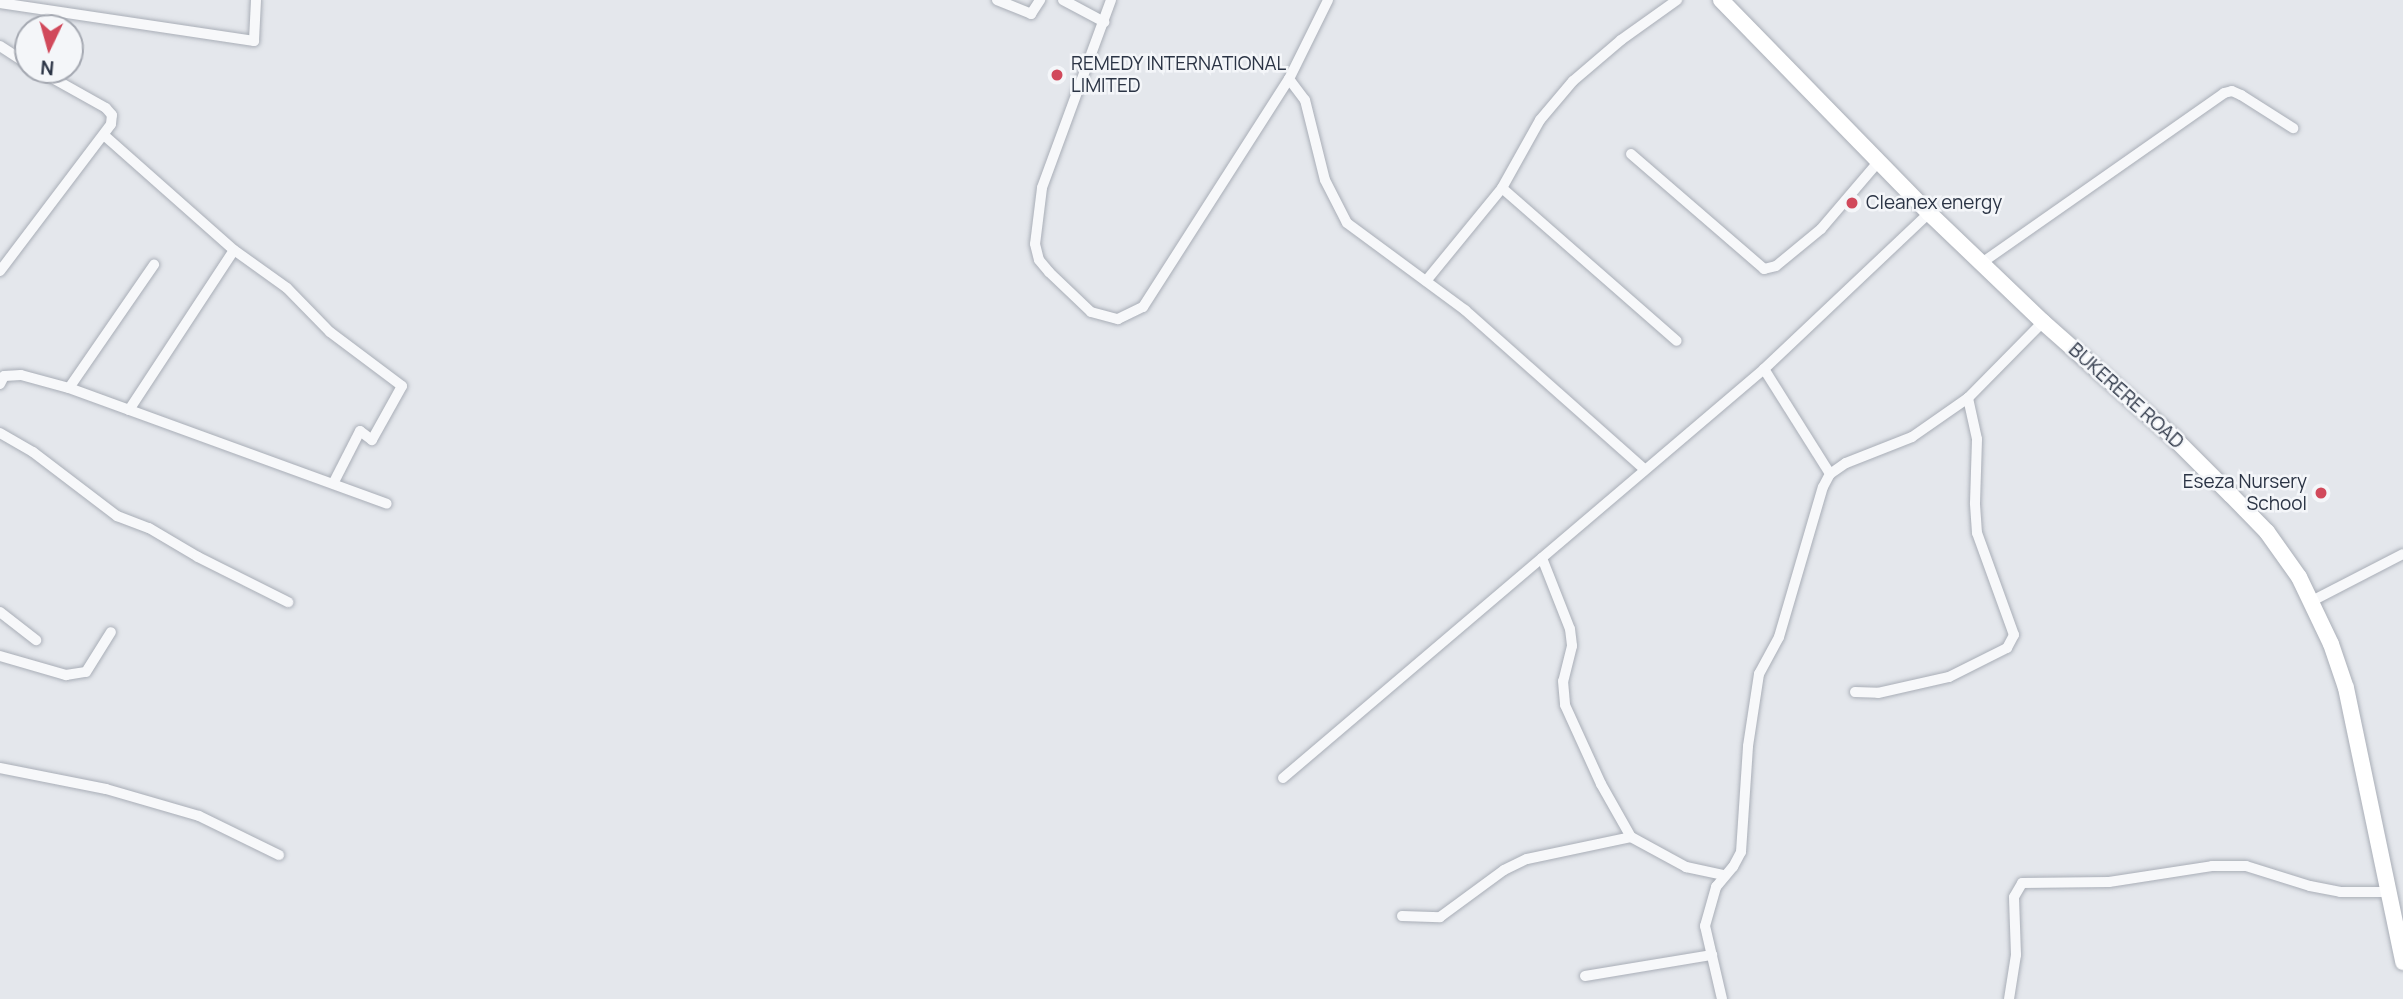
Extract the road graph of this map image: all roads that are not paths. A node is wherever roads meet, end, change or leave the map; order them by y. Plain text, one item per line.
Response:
1 (256, 0) edge
2 (997, 0) edge
3 (1040, 0) edge
4 (1063, 0) edge
5 (1111, 0) edge
6 (1328, 0) edge
7 (1677, 0) edge
8 (1721, 0) edge
9 (0, 4) edge
10 (1104, 22) junction
11 (1289, 79) junction
12 (63, 84) edge
13 (2293, 128) dead end
14 (105, 135) junction
15 (1631, 153) dead end
16 (1880, 161) junction
17 (1502, 188) junction
18 (1929, 213) junction
19 (234, 250) junction
20 (1983, 262) junction
21 (154, 265) dead end
22 (0, 271) edge
23 (1426, 281) junction
24 (2043, 322) junction
25 (1676, 341) dead end
26 (1764, 369) junction
27 (0, 384) edge
28 (69, 388) junction
29 (1968, 398) junction
30 (129, 410) junction
31 (0, 433) edge
32 (1643, 468) junction
33 (1830, 474) junction
34 (333, 484) junction
35 (387, 504) dead end
36 (2403, 554) edge
37 (1542, 558) junction
38 (2312, 601) junction
39 (288, 602) dead end
40 (0, 612) edge
41 (111, 632) dead end
42 (36, 640) dead end
43 (0, 656) edge
44 (1855, 692) dead end
45 (0, 768) edge
46 (1283, 778) dead end
47 (1631, 837) junction
48 (279, 855) dead end
49 (1725, 875) junction
50 (2389, 892) junction
51 (1402, 916) dead end
52 (2402, 952) edge
53 (1712, 955) junction
54 (1585, 976) dead end
55 (1722, 999) edge
56 (2009, 999) edge

1 - 9 street
2 - 3 street
4 - 10 street
5 - 10 street
6 - 11 street
7 - 17 street
8 - 16 main road, BUKERERE ROAD
10 - 11 street
11 - 23 street
12 - 14 street
13 - 20 street
14 - 19 street
14 - 22 street
15 - 16 street
16 - 18 main road, BUKERERE ROAD
17 - 23 street
17 - 25 street
18 - 20 main road, BUKERERE ROAD
18 - 26 street
19 - 30 street
19 - 34 street
20 - 24 main road, BUKERERE ROAD
21 - 28 street
23 - 32 street
24 - 29 street
24 - 38 main road, BUKERERE ROAD
26 - 32 street
26 - 33 street
27 - 28 street
28 - 30 street
29 - 33 street
29 - 44 street
30 - 34 street
31 - 39 street
32 - 37 street
33 - 49 street
34 - 35 street
36 - 38 street
37 - 46 street
37 - 47 street
38 - 50 main road, BUKERERE ROAD
40 - 42 street
41 - 43 street
45 - 48 street
47 - 49 street
47 - 51 street
49 - 53 street
50 - 52 main road, BUKERERE ROAD
50 - 56 street
53 - 54 street
53 - 55 street

